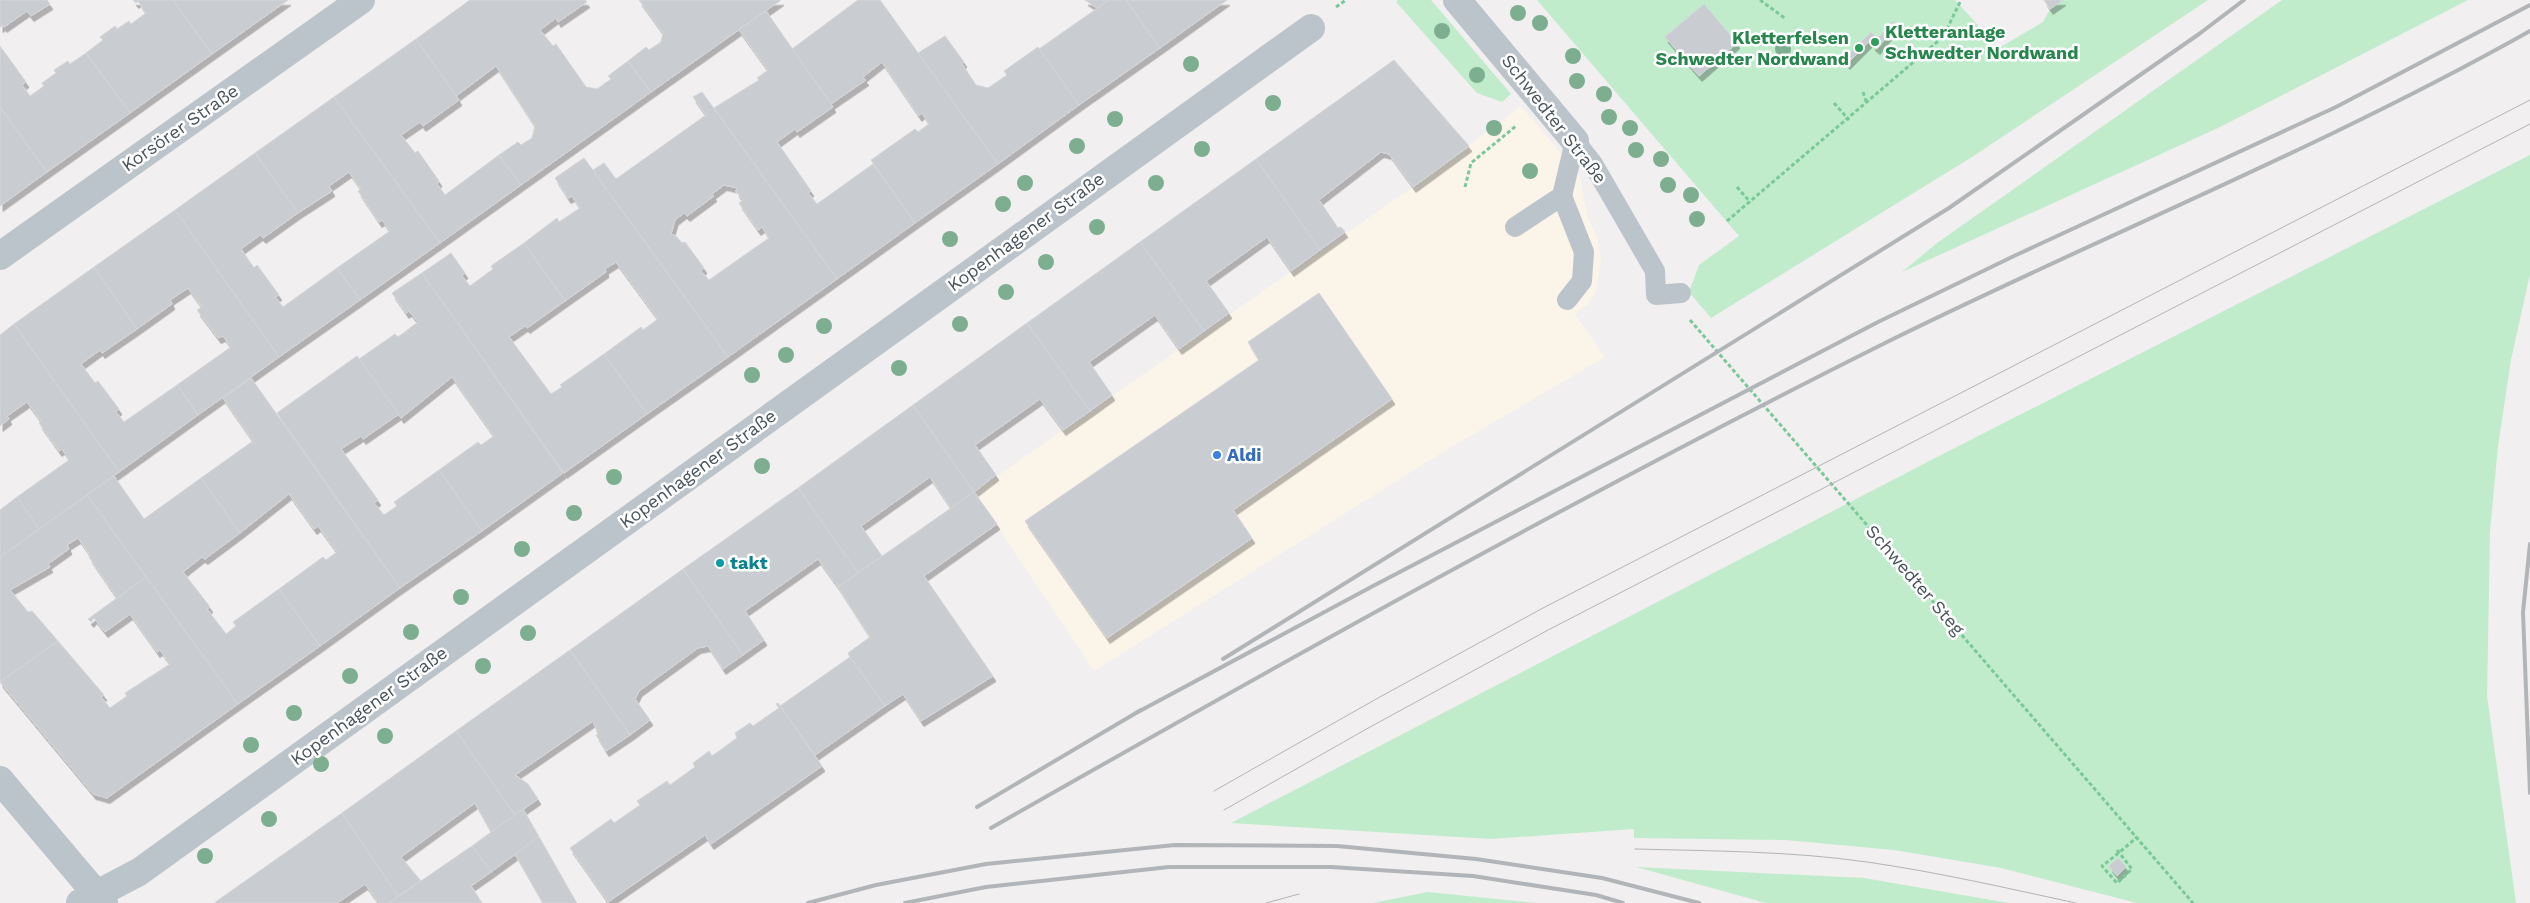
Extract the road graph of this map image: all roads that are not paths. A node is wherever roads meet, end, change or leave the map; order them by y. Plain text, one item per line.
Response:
1 (361, 0) edge
2 (1457, 0) edge
3 (1311, 28) dead end
4 (1575, 141) junction
5 (1562, 196) junction
6 (1515, 227) dead end
7 (0, 256) edge
8 (1567, 300) dead end
9 (1675, 303) road end
10 (0, 780) edge
11 (94, 900) edge

1 - 7 street, Korsörer Straße
2 - 4 street, Schwedter Straße
3 - 11 street, Kopenhagener Straße
4 - 5 lane
4 - 9 lane, Schwedter Straße
5 - 6 lane
5 - 8 lane
10 - 11 street

